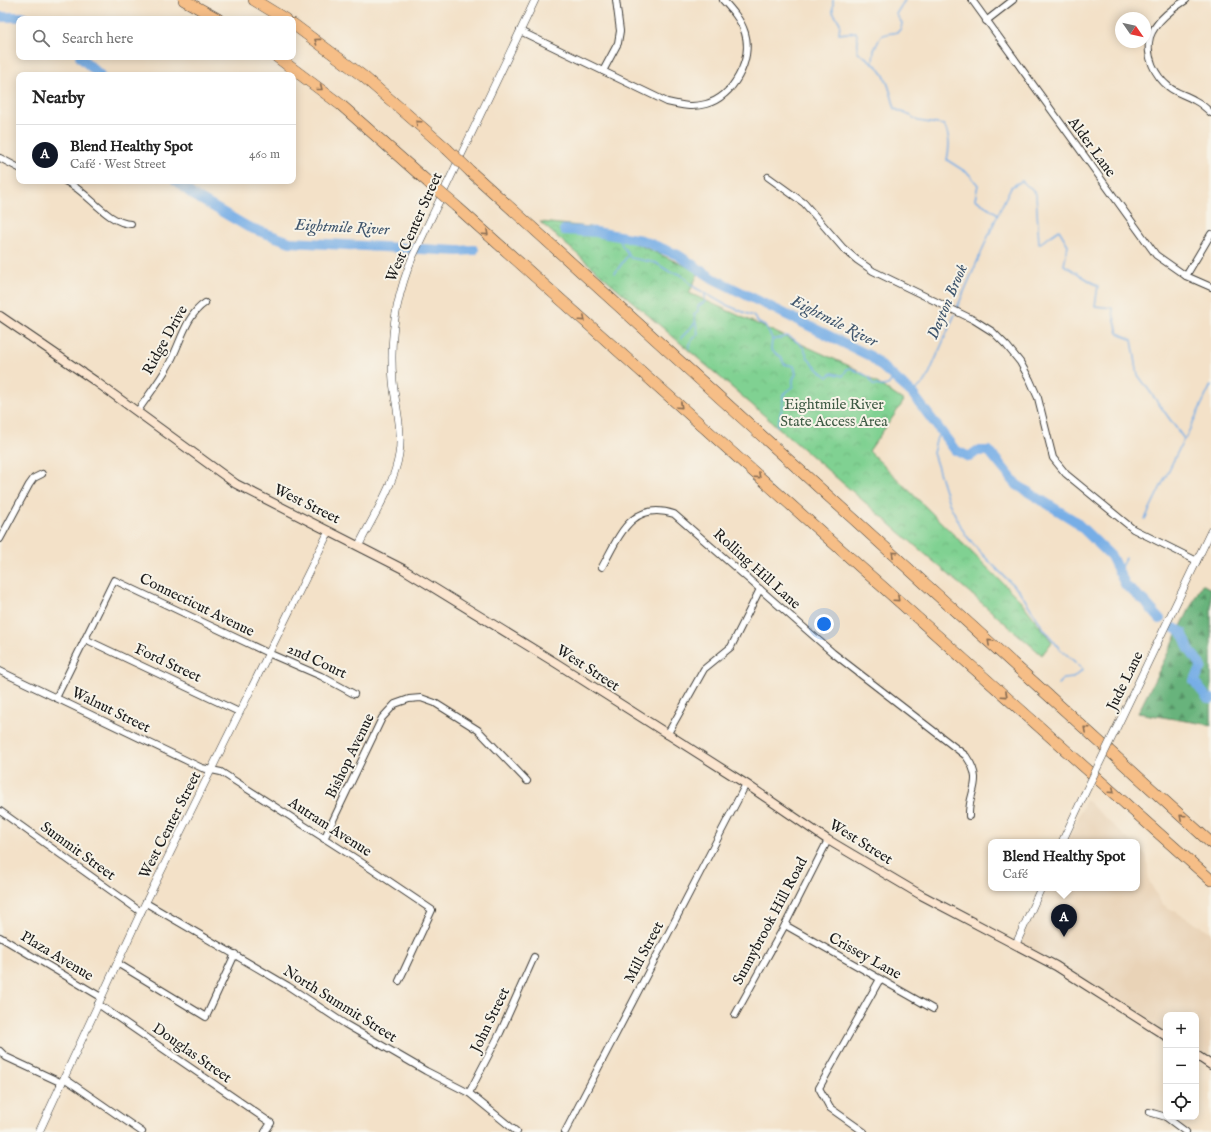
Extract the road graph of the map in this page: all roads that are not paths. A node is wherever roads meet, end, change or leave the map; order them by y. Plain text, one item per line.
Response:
1 (184, 0) edge
2 (254, 0) edge
3 (535, 0) edge
4 (616, 0) edge
5 (724, 0) edge
6 (972, 0) edge
7 (1013, 0) edge
8 (1186, 0) edge
9 (213, 16) edge
10 (280, 16) edge
11 (986, 21) junction
12 (296, 26) edge
13 (520, 30) junction
14 (281, 60) edge
15 (603, 71) junction
16 (1211, 113) edge
17 (0, 158) edge
18 (16, 166) edge
19 (768, 177) dead end
20 (72, 184) edge
21 (131, 224) dead end
22 (1211, 234) edge
23 (1186, 276) junction
24 (1211, 287) edge
25 (205, 303) dead end
26 (0, 316) edge
27 (137, 412) junction
28 (42, 474) dead end
29 (329, 531) junction
30 (1211, 531) edge
31 (0, 539) edge
32 (359, 546) junction
33 (1197, 561) junction
34 (602, 567) dead end
35 (760, 589) junction
36 (85, 639) junction
37 (268, 653) junction
38 (1, 674) edge
39 (354, 694) dead end
40 (56, 698) junction
41 (239, 712) junction
42 (667, 735) junction
43 (212, 771) junction
44 (527, 781) dead end
45 (746, 784) junction
46 (0, 811) edge
47 (969, 816) dead end
48 (1154, 827) junction
49 (324, 839) junction
50 (1063, 839) edge
51 (828, 840) junction
52 (1211, 843) edge
53 (1211, 880) edge
54 (1211, 886) edge
55 (1040, 891) edge
56 (146, 903) junction
57 (140, 912) junction
58 (785, 925) junction
59 (0, 937) edge
60 (1016, 944) junction
61 (235, 954) junction
62 (534, 957) dead end
63 (117, 963) junction
64 (880, 979) junction
65 (399, 981) dead end
66 (99, 1001) junction
67 (933, 1009) dead end
68 (735, 1014) dead end
69 (1163, 1034) edge
70 (0, 1051) edge
71 (1199, 1057) edge
72 (1211, 1065) edge
73 (63, 1080) junction
74 (469, 1093) junction
75 (1149, 1112) dead end
76 (1163, 1116) edge
77 (1170, 1120) edge
78 (39, 1132) edge
79 (142, 1132) edge
80 (265, 1132) edge
81 (517, 1132) edge
82 (565, 1132) edge
83 (864, 1132) edge
84 (1186, 1132) edge

1 - 9 highway
2 - 10 highway
3 - 13 street, West Center Street
4 - 15 street
5 - 15 street
6 - 11 street, Alder Lane
7 - 11 street
8 - 16 street
11 - 23 street, Alder Lane
52 -> 12 highway, bridge
13 - 15 street
13 - 32 street, West Center Street
14 -> 48 highway, bridge
17 - 18 street
19 - 33 street
20 - 21 street
22 - 23 street
23 - 24 street, Alder Lane
25 - 27 street, Ridge Drive
26 - 27 main road, West Street
27 - 29 main road, West Street
28 - 31 street
29 - 32 main road, West Street
29 - 37 street, West Center Street
30 - 33 street, Jude Lane
32 - 42 main road, West Street
33 - 50 street, Jude Lane, bridge
34 - 35 street, Rolling Hill Lane
35 - 42 street
35 - 47 street, Rolling Hill Lane
36 - 37 street, Connecticut Avenue
36 - 40 street
36 - 41 street, Ford Street
37 - 39 street, 2nd Court
37 - 41 street, West Center Street
38 - 40 street, Walnut Street
40 - 43 street, Walnut Street
41 - 43 street, West Center Street
42 - 45 main road, West Street
43 - 49 street, Autram Avenue
43 - 56 street, West Center Street
44 - 49 street, Bishop Avenue
45 - 51 main road, West Street
45 - 82 street, Mill Street
46 - 57 street, Summit Street
48 - 53 highway
48 - 54 highway
49 - 65 street, Autram Avenue
51 - 58 street, Sunnybrook Hill Road
51 - 60 main road, West Street
55 - 60 street
56 - 57 street, West Center Street
56 - 61 street, North Summit Street
57 - 63 street, West Center Street
58 - 64 street, Crissey Lane
58 - 68 street, Sunnybrook Hill Road
59 - 66 street, Plaza Avenue
60 - 69 main road, West Street
61 - 63 street
61 - 74 street, North Summit Street
62 - 74 street, John Street
63 - 66 street, West Center Street
64 - 67 street, Crissey Lane
64 - 83 street
66 - 73 street, West Center Street
66 - 80 street, Douglas Street
70 - 73 street
71 - 72 main road
73 - 78 street, West Center Street
73 - 79 street
74 - 81 street, North Summit Street
75 - 76 street
77 - 84 street

